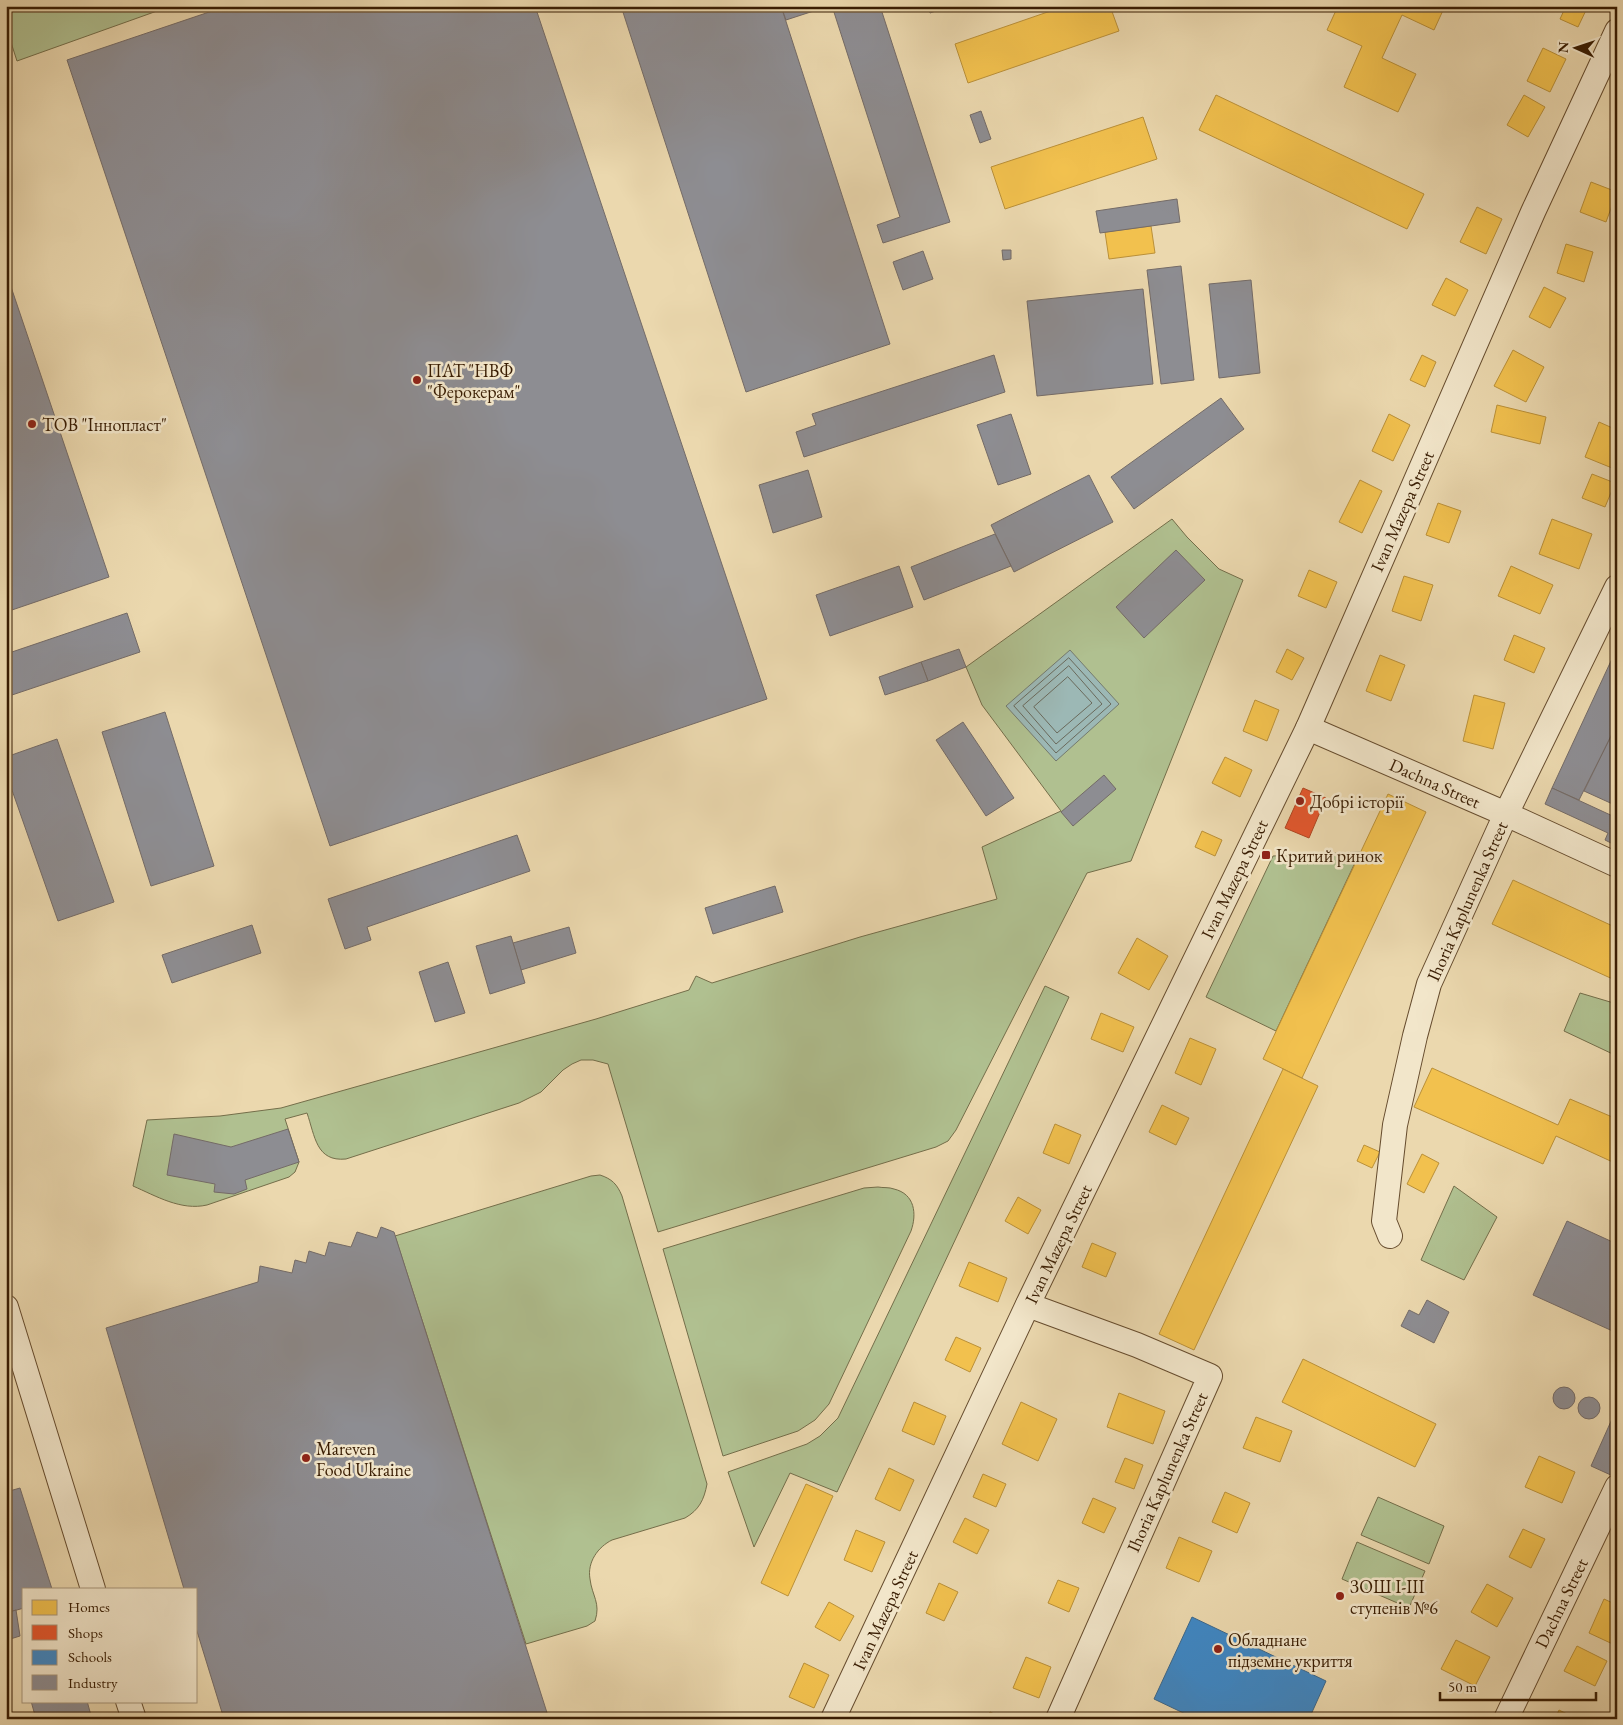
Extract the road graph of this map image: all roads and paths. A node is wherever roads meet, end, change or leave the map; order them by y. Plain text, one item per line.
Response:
1 (1617, 31) edge
2 (1617, 587) edge
3 (1308, 728) junction
4 (1506, 814) junction
5 (1617, 865) edge
6 (1390, 1236) dead end
7 (1028, 1305) junction
8 (6, 1307) edge
9 (1617, 1488) edge
10 (94, 1588) edge
11 (128, 1702) edge
12 (134, 1719) edge
13 (834, 1719) edge
14 (1058, 1719) edge
15 (1506, 1719) edge

1 - 3 street, Ivan Mazepa Street
2 - 4 street, Ihoria Kaplunenka Street
3 - 4 street, Dachna Street
3 - 7 street, Ivan Mazepa Street
4 - 5 street, Dachna Street
4 - 6 street, Ihoria Kaplunenka Street
7 - 13 street, Ivan Mazepa Street
7 - 14 street, Ihoria Kaplunenka Street
8 - 10 street
9 - 15 street, Dachna Street
11 - 12 street

